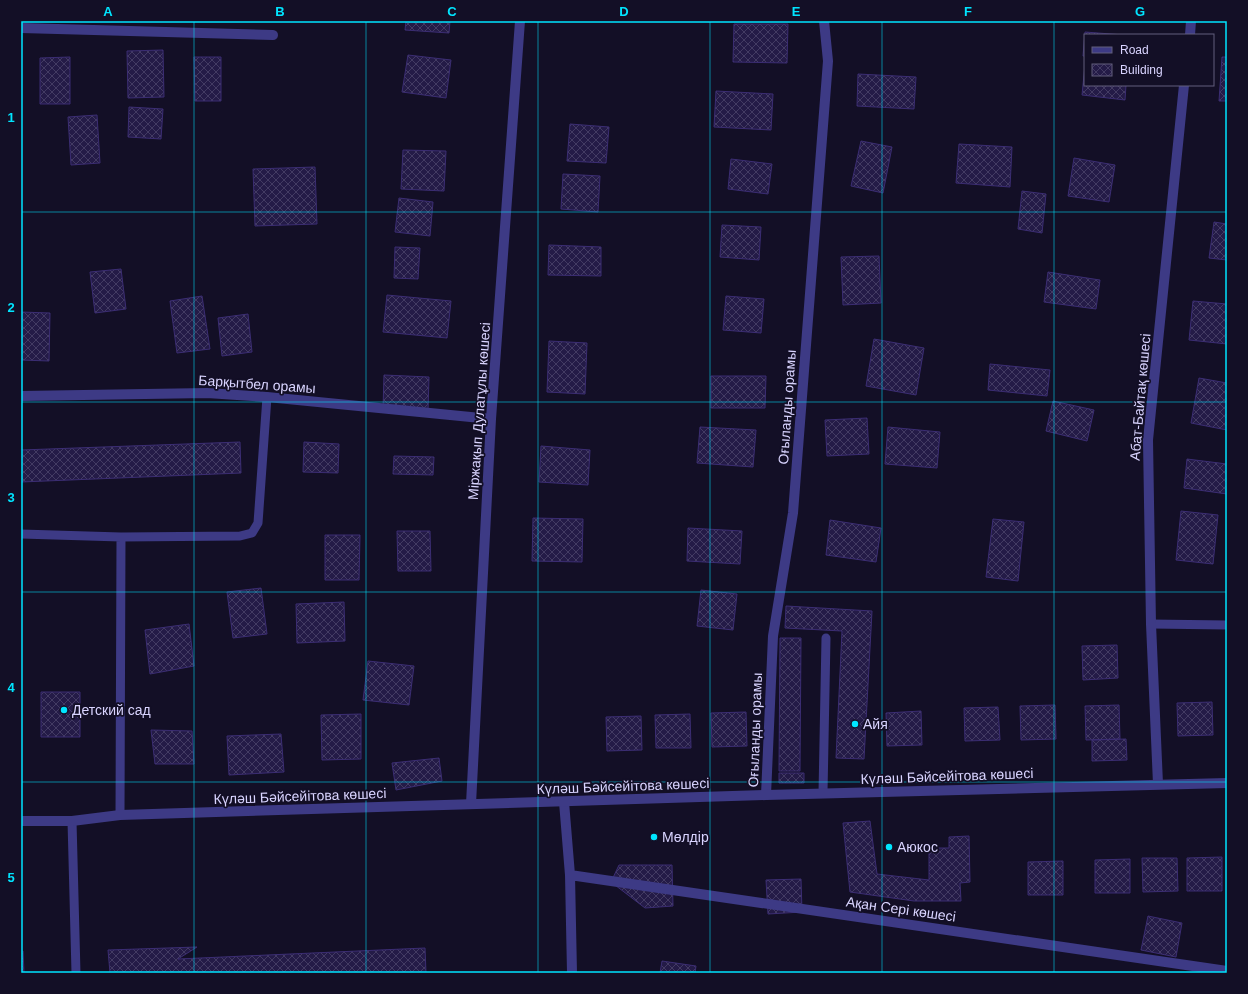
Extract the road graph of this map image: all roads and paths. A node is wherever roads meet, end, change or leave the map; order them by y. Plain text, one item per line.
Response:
1 (520, 21) edge
2 (824, 21) edge
3 (1191, 21) edge
4 (21, 28) edge
5 (1190, 34) edge
6 (273, 35) dead end
7 (1184, 86) edge
8 (21, 396) edge
9 (267, 397) junction
10 (491, 420) junction
11 (21, 534) edge
12 (121, 537) junction
13 (1151, 624) junction
14 (1227, 625) edge
15 (826, 638) dead end
16 (1227, 783) edge
17 (1158, 784) junction
18 (823, 793) junction
19 (766, 795) junction
20 (564, 802) junction
21 (471, 804) junction
22 (120, 815) junction
23 (72, 821) junction
24 (21, 822) edge
25 (570, 875) junction
26 (1227, 971) edge
27 (76, 973) edge
28 (572, 973) edge

1 - 10 street, Міржақып Дулатұлы көшесі
2 - 19 street, Оғыланды орамы
3 - 5 street
4 - 6 street
7 - 13 street, Абат-Байтақ көшесі
8 - 9 street, Барқытбел орамы
9 - 10 street, Барқытбел орамы
9 - 12 lane
10 - 21 street, Міржақып Дулатұлы көшесі
11 - 12 lane
12 - 22 lane
13 - 14 lane
13 - 17 street, Абат-Байтақ көшесі
15 - 18 lane
16 - 17 street, Күләш Бәйсейітова көшесі
17 - 18 street, Күләш Бәйсейітова көшесі
18 - 19 street, Күләш Бәйсейітова көшесі
19 - 20 street, Күләш Бәйсейітова көшесі
20 - 21 street, Күләш Бәйсейітова көшесі
20 - 25 street
21 - 22 street, Күләш Бәйсейітова көшесі
22 - 23 street, Күләш Бәйсейітова көшесі
23 - 24 street, Күләш Бәйсейітова көшесі
23 - 27 lane
25 - 26 street, Ақан Сері көшесі
25 - 28 street

